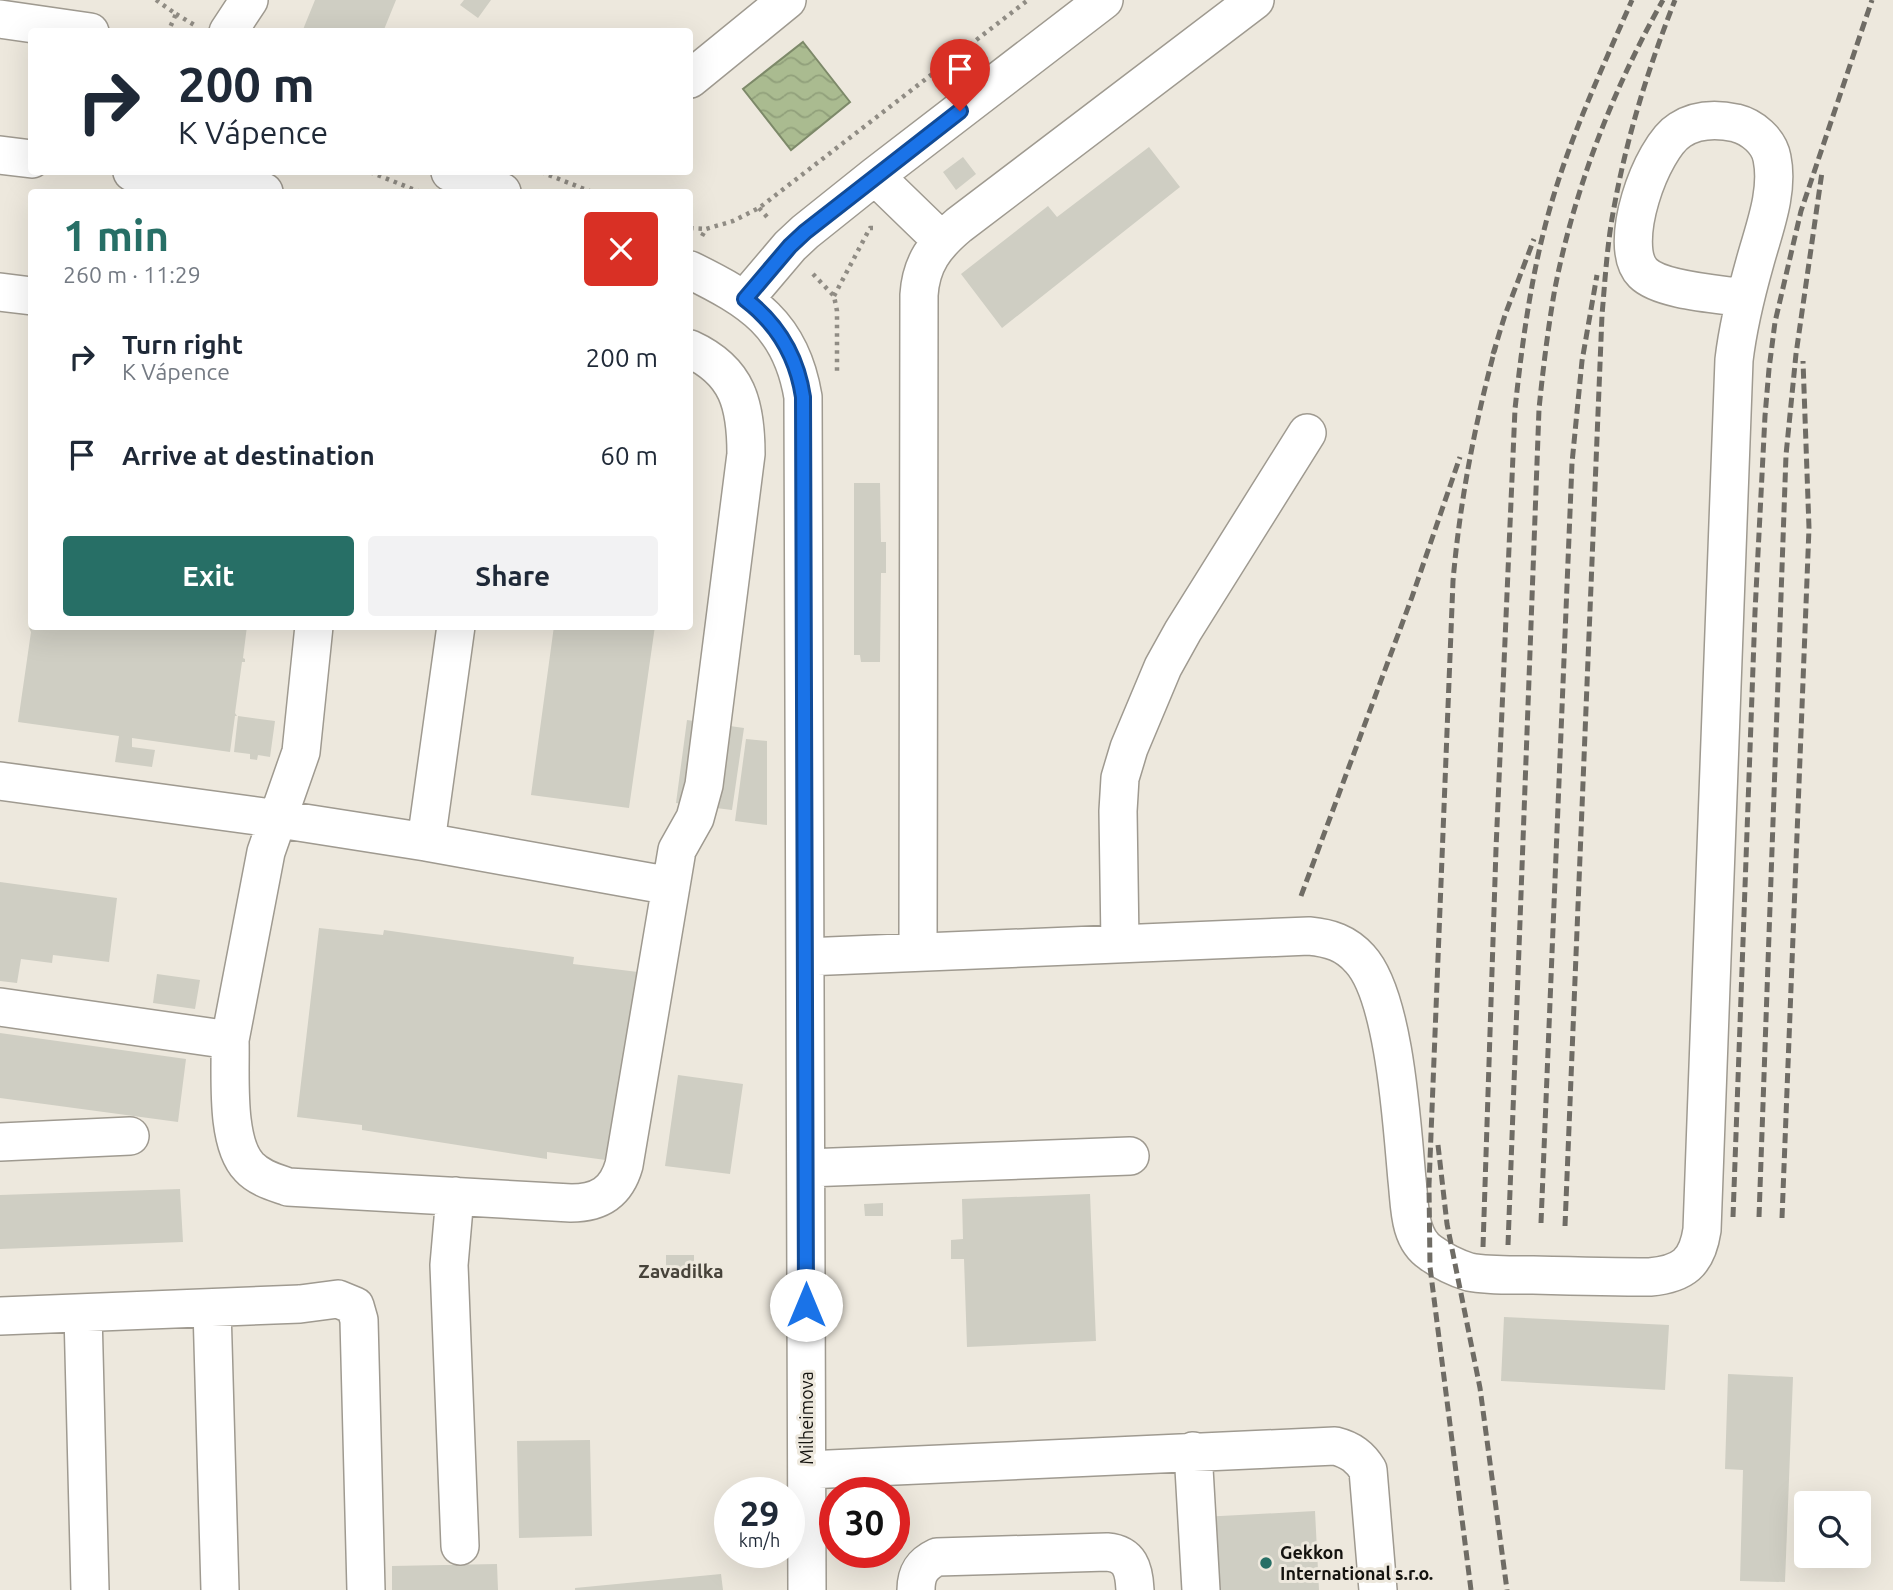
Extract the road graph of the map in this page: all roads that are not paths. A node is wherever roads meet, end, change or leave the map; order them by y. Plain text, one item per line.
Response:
1 (248, 0) edge
2 (787, 0) edge
3 (1104, 0) edge
4 (1255, 0) edge
5 (0, 19) edge
6 (82, 20) edge
7 (230, 28) edge
8 (693, 77) edge
9 (0, 155) edge
10 (28, 158) edge
11 (158, 175) edge
12 (458, 175) edge
13 (875, 176) junction
14 (250, 189) edge
15 (494, 189) edge
16 (941, 240) junction
17 (695, 254) edge
18 (0, 292) edge
19 (28, 296) edge
20 (1745, 298) junction
21 (745, 299) junction
22 (693, 351) edge
23 (1307, 433) dead end
24 (314, 630) edge
25 (455, 630) edge
26 (0, 781) edge
27 (279, 819) junction
28 (426, 842) junction
29 (671, 886) junction
30 (1120, 943) junction
31 (918, 952) junction
32 (805, 957) junction
33 (0, 1007) edge
34 (230, 1040) junction
35 (130, 1136) dead end
36 (0, 1142) edge
37 (1130, 1156) dead end
38 (806, 1168) junction
39 (455, 1196) junction
40 (212, 1308) junction
41 (83, 1313) junction
42 (0, 1316) edge
43 (1193, 1451) junction
44 (807, 1469) junction
45 (460, 1546) dead end
46 (90, 1590) edge
47 (220, 1590) edge
48 (366, 1590) edge
49 (807, 1590) edge
50 (916, 1590) edge
51 (1135, 1590) edge
52 (1201, 1590) edge
53 (1378, 1590) edge

1 - 7 street
2 - 8 street
3 - 13 street
4 - 16 street
5 - 6 street
9 - 10 street
11 - 14 street
12 - 15 street
13 - 16 street
13 - 21 street
16 - 31 street
17 - 21 street, Milheimova
18 - 19 street
20 - 20 street
20 - 30 street
21 - 32 street, Milheimova
22 - 29 street
23 - 30 street
24 - 27 street
25 - 28 street
26 - 27 street
27 - 28 street
27 - 34 street
28 - 29 street
29 - 39 street
30 - 31 street
31 - 32 street
32 - 38 street, Milheimova
33 - 34 street
34 - 39 street
35 - 36 street
37 - 38 street
38 - 44 street, Milheimova
39 - 45 street
40 - 41 street
40 - 47 street
40 - 48 street
41 - 42 street
41 - 46 street
43 - 44 street
43 - 52 street
43 - 53 street
44 - 49 street, Milheimova
50 - 51 street

